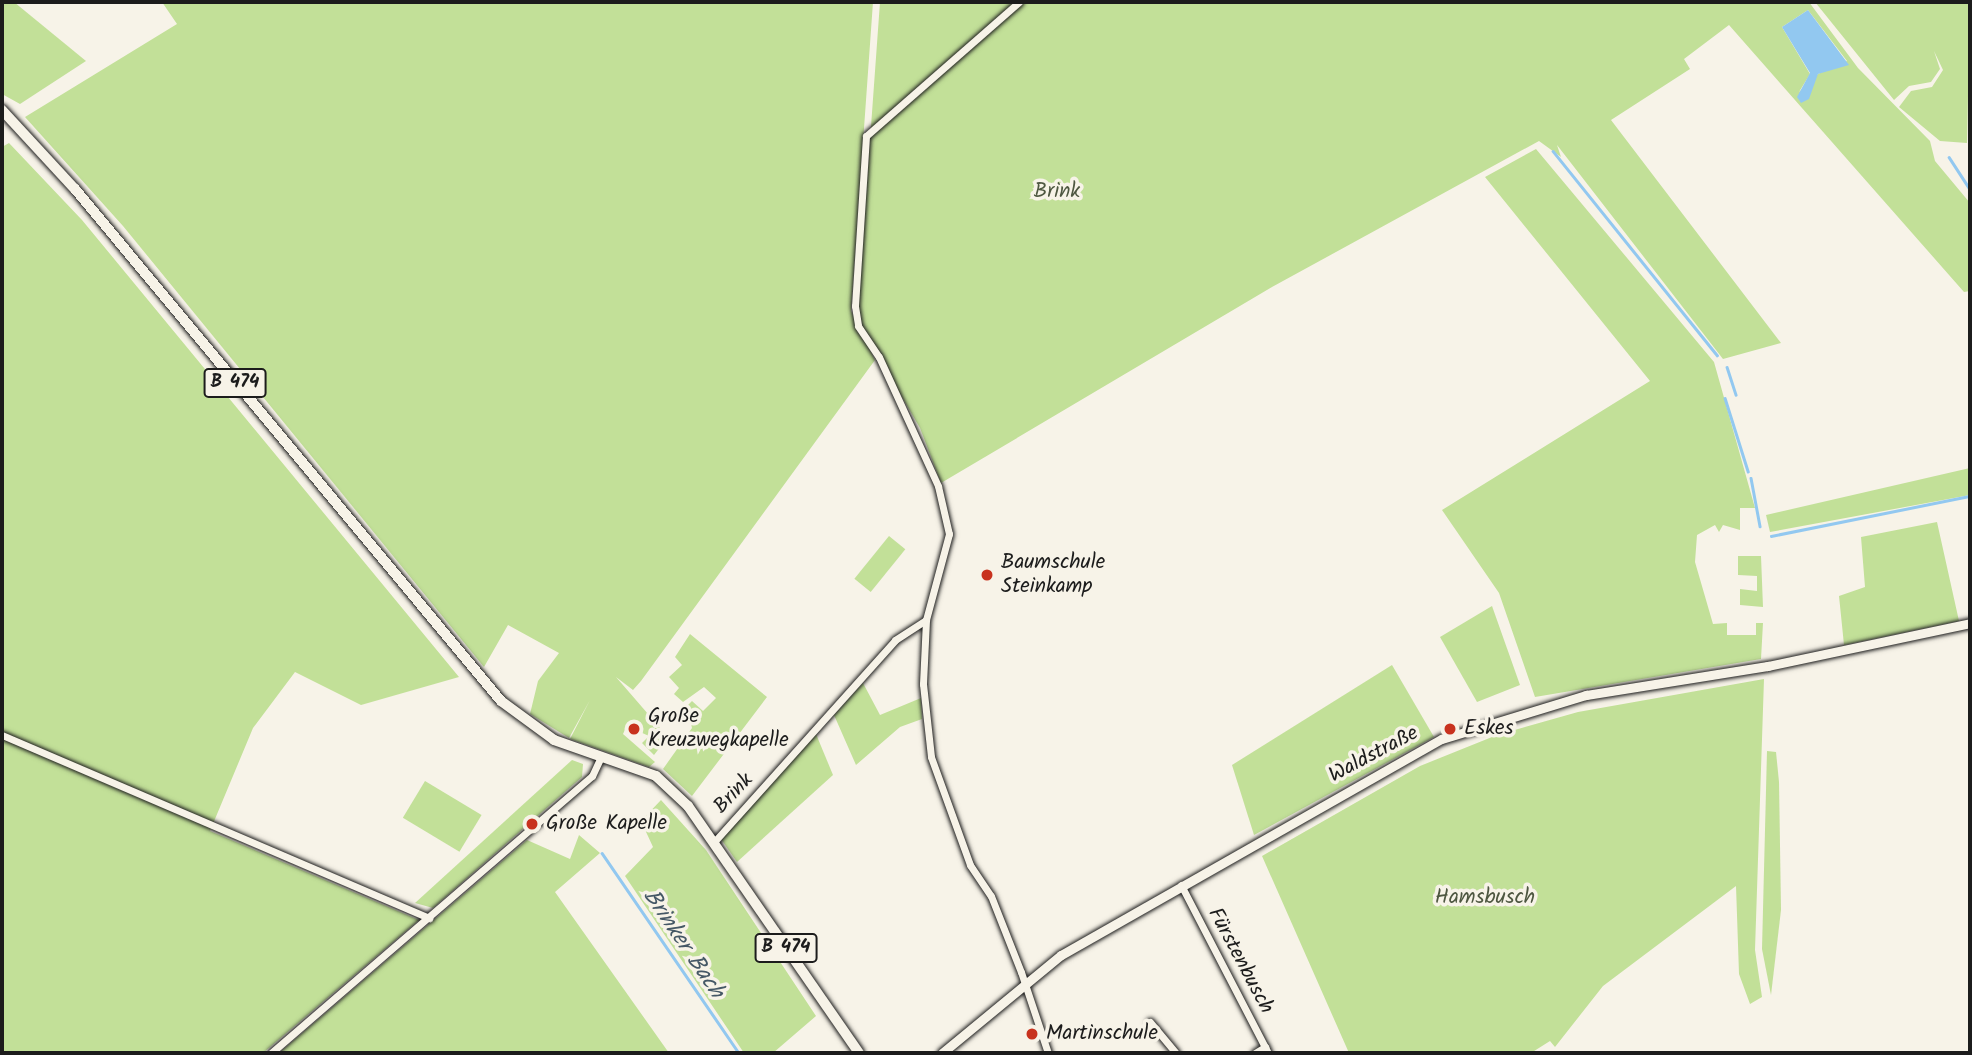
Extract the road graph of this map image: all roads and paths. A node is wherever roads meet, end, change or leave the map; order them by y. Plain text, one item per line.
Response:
1 (1019, 2) edge
2 (2, 110) edge
3 (926, 620) junction
4 (1970, 623) edge
5 (2, 735) edge
6 (601, 757) junction
7 (714, 842) junction
8 (1181, 885) junction
9 (429, 918) junction
10 (1023, 981) junction
11 (1150, 1022) dead end
12 (1267, 1050) edge
13 (271, 1053) edge
14 (859, 1053) edge
15 (942, 1053) edge
16 (1048, 1053) edge
17 (1176, 1053) edge
18 (1255, 1053) edge

1 - 3 street
2 - 6 main road, B 474
3 - 7 street, Brink
3 - 10 street
4 - 8 street, Waldstraße
5 - 9 street
6 - 7 main road, B 474
6 - 9 street
7 - 14 main road, B 474
8 - 10 street, Waldstraße
8 - 12 street, Fürstenbusch
9 - 13 street
10 - 15 street, Waldstraße
10 - 16 street
11 - 17 street
12 - 18 street

